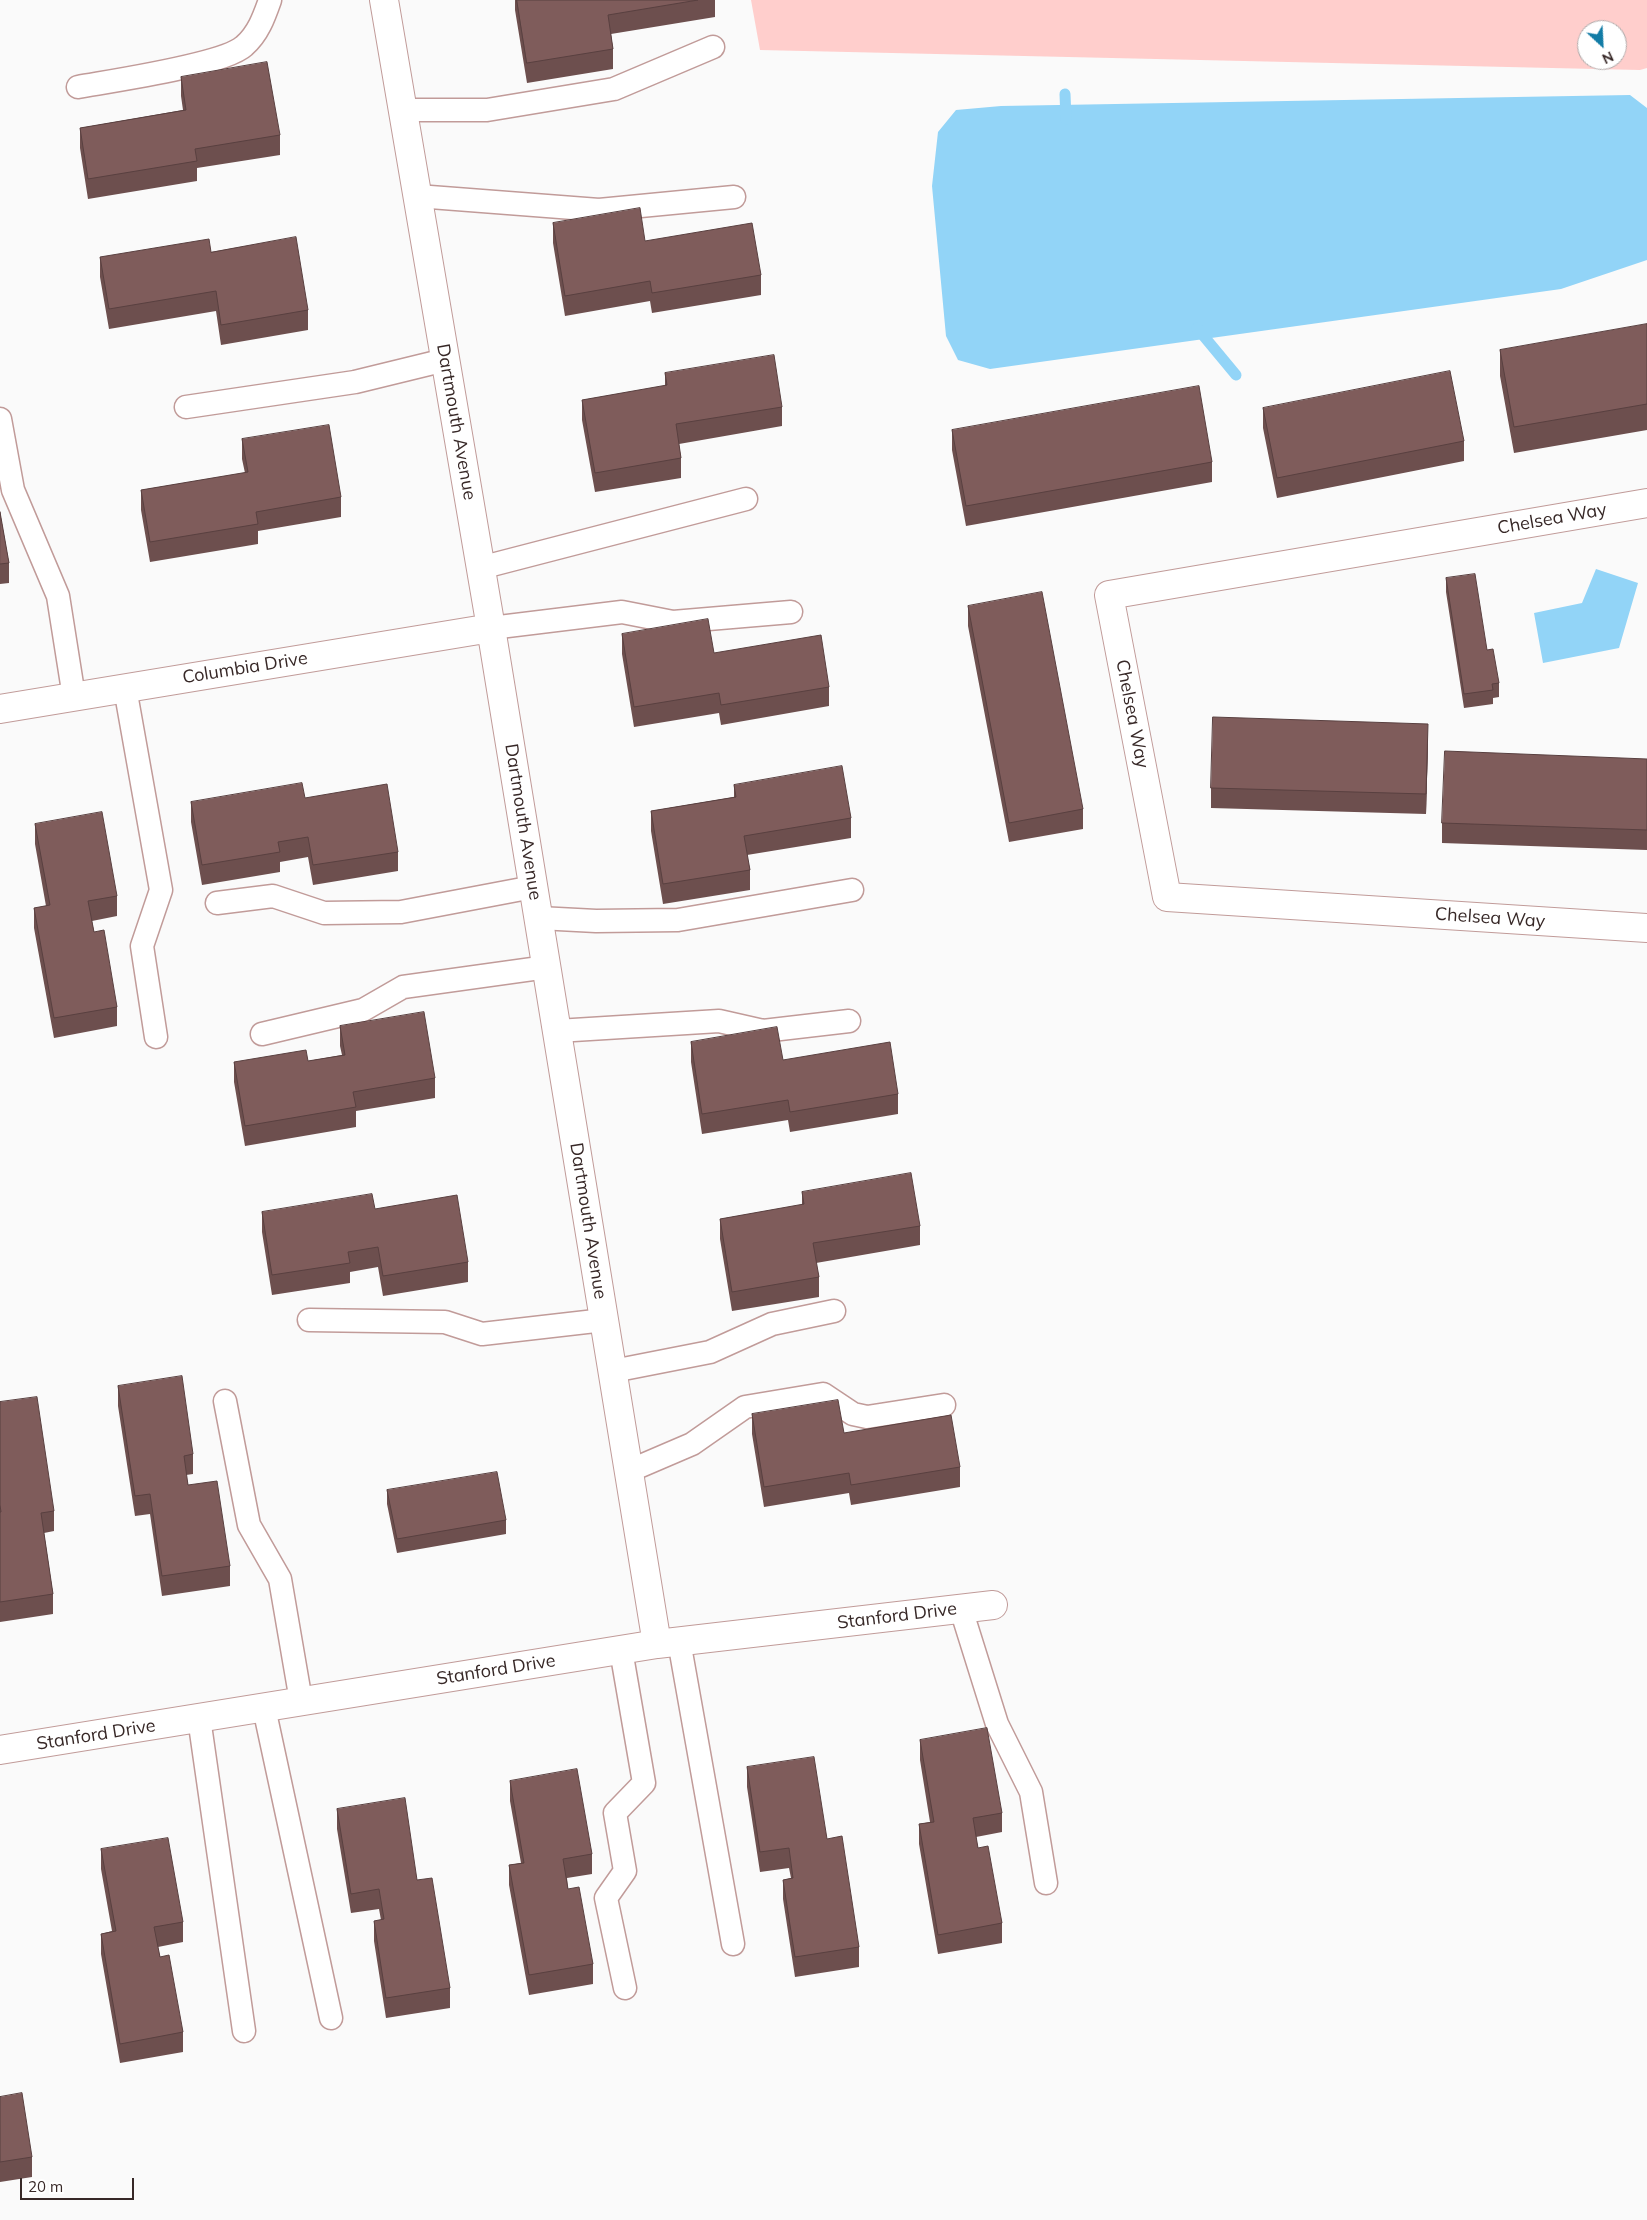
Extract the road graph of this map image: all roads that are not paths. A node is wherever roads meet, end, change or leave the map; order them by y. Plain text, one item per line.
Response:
1 (270, 0) edge
2 (384, 0) edge
3 (713, 47) dead end
4 (78, 87) dead end
5 (402, 110) junction
6 (417, 196) junction
7 (734, 197) dead end
8 (445, 360) junction
9 (186, 407) dead end
10 (0, 419) edge
11 (746, 499) dead end
12 (1647, 503) edge
13 (480, 568) junction
14 (791, 612) dead end
15 (491, 628) junction
16 (125, 688) junction
17 (74, 697) junction
18 (0, 709) edge
19 (533, 887) junction
20 (852, 890) dead end
21 (217, 903) dead end
22 (538, 918) junction
23 (1647, 928) edge
24 (547, 967) junction
25 (849, 1021) dead end
26 (557, 1031) junction
27 (262, 1034) dead end
28 (156, 1038) dead end
29 (834, 1311) dead end
30 (309, 1320) dead end
31 (604, 1320) junction
32 (613, 1371) junction
33 (225, 1401) dead end
34 (944, 1405) dead end
35 (629, 1471) junction
36 (993, 1605) dead end
37 (960, 1609) junction
38 (668, 1643) junction
39 (621, 1650) junction
40 (301, 1702) junction
41 (264, 1708) junction
42 (199, 1718) junction
43 (0, 1750) edge
44 (1046, 1883) dead end
45 (733, 1944) dead end
46 (625, 1988) dead end
47 (331, 2018) dead end
48 (244, 2031) dead end

1 - 4 lane
2 - 5 street, Dartmouth Avenue
3 - 5 lane
5 - 6 street, Dartmouth Avenue
6 - 7 lane
6 - 8 street, Dartmouth Avenue
8 - 9 lane
8 - 13 street, Dartmouth Avenue
10 - 17 lane
11 - 13 lane
12 - 23 street, Chelsea Way
13 - 15 street, Dartmouth Avenue
14 - 15 lane
15 - 16 street, Columbia Drive
15 - 19 street, Dartmouth Avenue
16 - 17 street, Columbia Drive
16 - 28 lane
17 - 18 street, Columbia Drive
19 - 21 lane
19 - 22 street, Dartmouth Avenue
20 - 22 lane
22 - 24 street, Dartmouth Avenue
24 - 26 street, Dartmouth Avenue
24 - 27 lane
25 - 26 lane
26 - 31 street, Dartmouth Avenue
29 - 32 lane
30 - 31 lane
31 - 32 street, Dartmouth Avenue
32 - 35 street, Dartmouth Avenue
33 - 40 lane
34 - 35 lane
35 - 38 street, Dartmouth Avenue
36 - 37 street, Stanford Drive
37 - 38 street, Stanford Drive
37 - 44 lane
38 - 39 street, Stanford Drive
38 - 45 lane
39 - 40 street, Stanford Drive
39 - 46 lane
40 - 41 street, Stanford Drive
41 - 42 street, Stanford Drive
41 - 47 lane
42 - 43 street, Stanford Drive
42 - 48 lane

